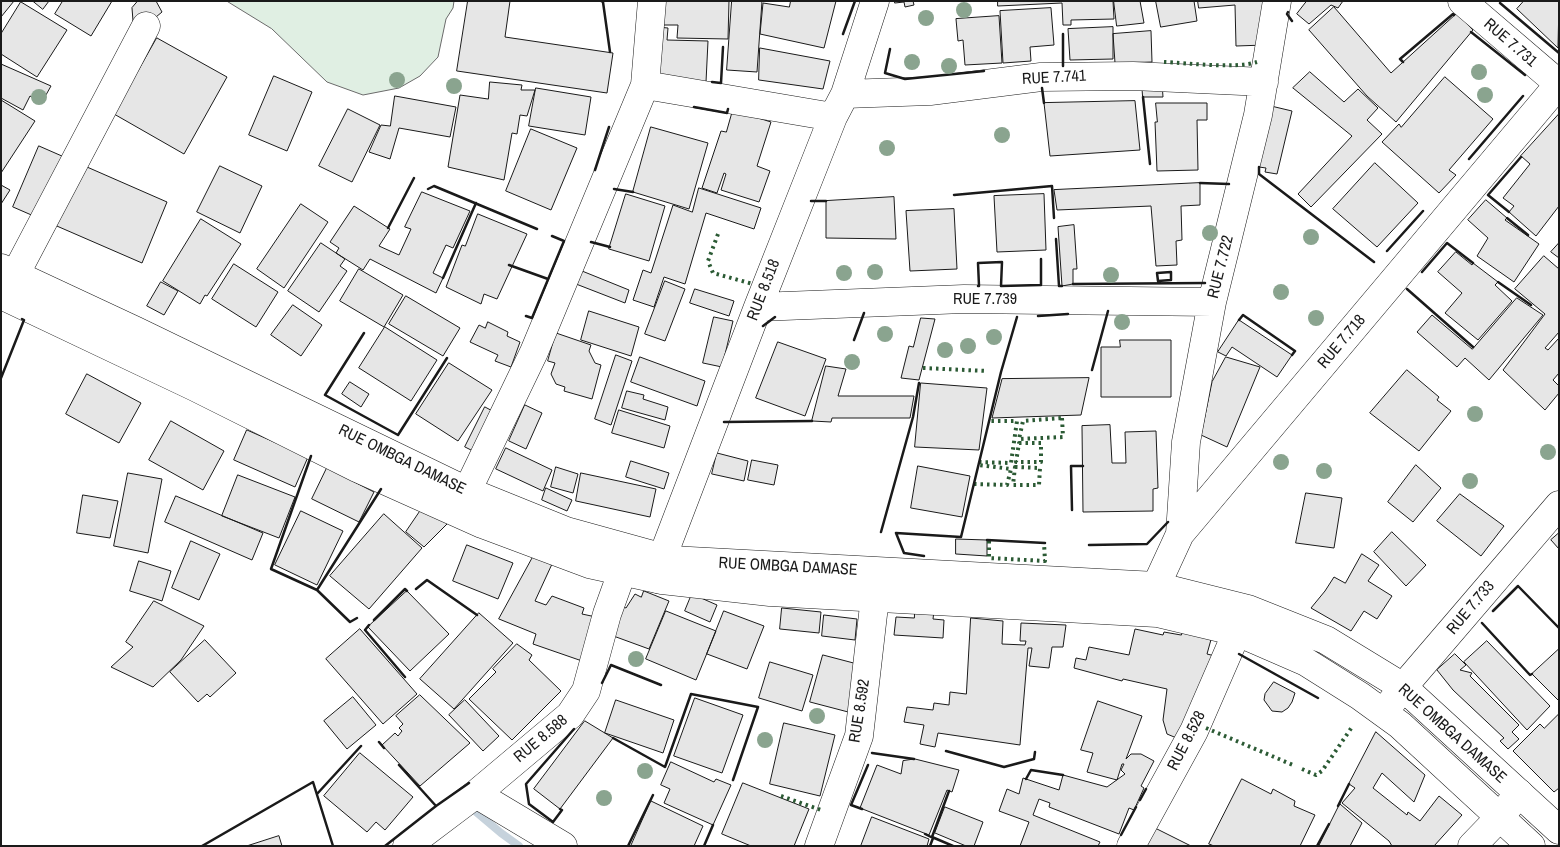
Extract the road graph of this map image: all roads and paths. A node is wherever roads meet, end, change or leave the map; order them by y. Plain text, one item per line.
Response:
1 (652, 1) edge
2 (875, 1) edge
3 (1277, 1) edge
4 (1462, 1) edge
5 (146, 26) dead end
6 (1264, 82) junction
7 (645, 84) junction
8 (1559, 84) edge
9 (839, 105) junction
10 (5, 284) edge
11 (1212, 302) junction
12 (758, 306) junction
13 (462, 502) junction
14 (1559, 505) edge
15 (1180, 534) junction
16 (627, 560) junction
17 (660, 569) junction
18 (881, 572) junction
19 (1156, 586) junction
20 (875, 598) junction
21 (1146, 613) junction
22 (1238, 632) junction
23 (1403, 687) junction
24 (1384, 712) junction
25 (476, 794) junction
26 (1519, 794) junction
27 (1500, 816) junction
28 (1559, 830) edge
29 (407, 846) edge
30 (563, 846) edge
31 (819, 846) edge
32 (1130, 846) edge
33 (1472, 846) edge
34 (1531, 846) edge

1 - 7 street
2 - 9 street, RUE 8.518
3 - 6 street, RUE 7.722
4 - 8 street, RUE 7.731
5 - 10 street
6 - 9 street, RUE 7.741
6 - 11 street, RUE 7.722
7 - 9 street, RUE 7.741
7 - 13 street
8 - 15 street, RUE 7.718
9 - 12 street, RUE 8.518
10 - 13 street, RUE OMBGA DAMASE
11 - 12 street, RUE 7.739
11 - 15 street, RUE 7.722
12 - 17 street, RUE 8.518
13 - 16 street, RUE OMBGA DAMASE
14 - 23 street, RUE 7.733
15 - 19 street, RUE 7.718
16 - 17 street, RUE OMBGA DAMASE
16 - 25 street, RUE 8.588
17 - 18 street, RUE OMBGA DAMASE
17 - 20 street, RUE OMBGA DAMASE
18 - 19 street, RUE OMBGA DAMASE
18 - 20 street, RUE 8.592
19 - 21 street, RUE 7.718
19 - 23 street, RUE OMBGA DAMASE
20 - 21 street, RUE OMBGA DAMASE
20 - 31 street, RUE 8.592
21 - 22 street, RUE OMBGA DAMASE
22 - 24 street, RUE OMBGA DAMASE
22 - 32 street, RUE 8.528
23 - 24 street, RUE 7.733
23 - 26 street, RUE OMBGA DAMASE
24 - 27 street, RUE OMBGA DAMASE
25 - 29 street, RUE 8.588
25 - 30 street
26 - 27 street
26 - 28 street, RUE OMBGA DAMASE
27 - 33 street
27 - 34 street, RUE OMBGA DAMASE

